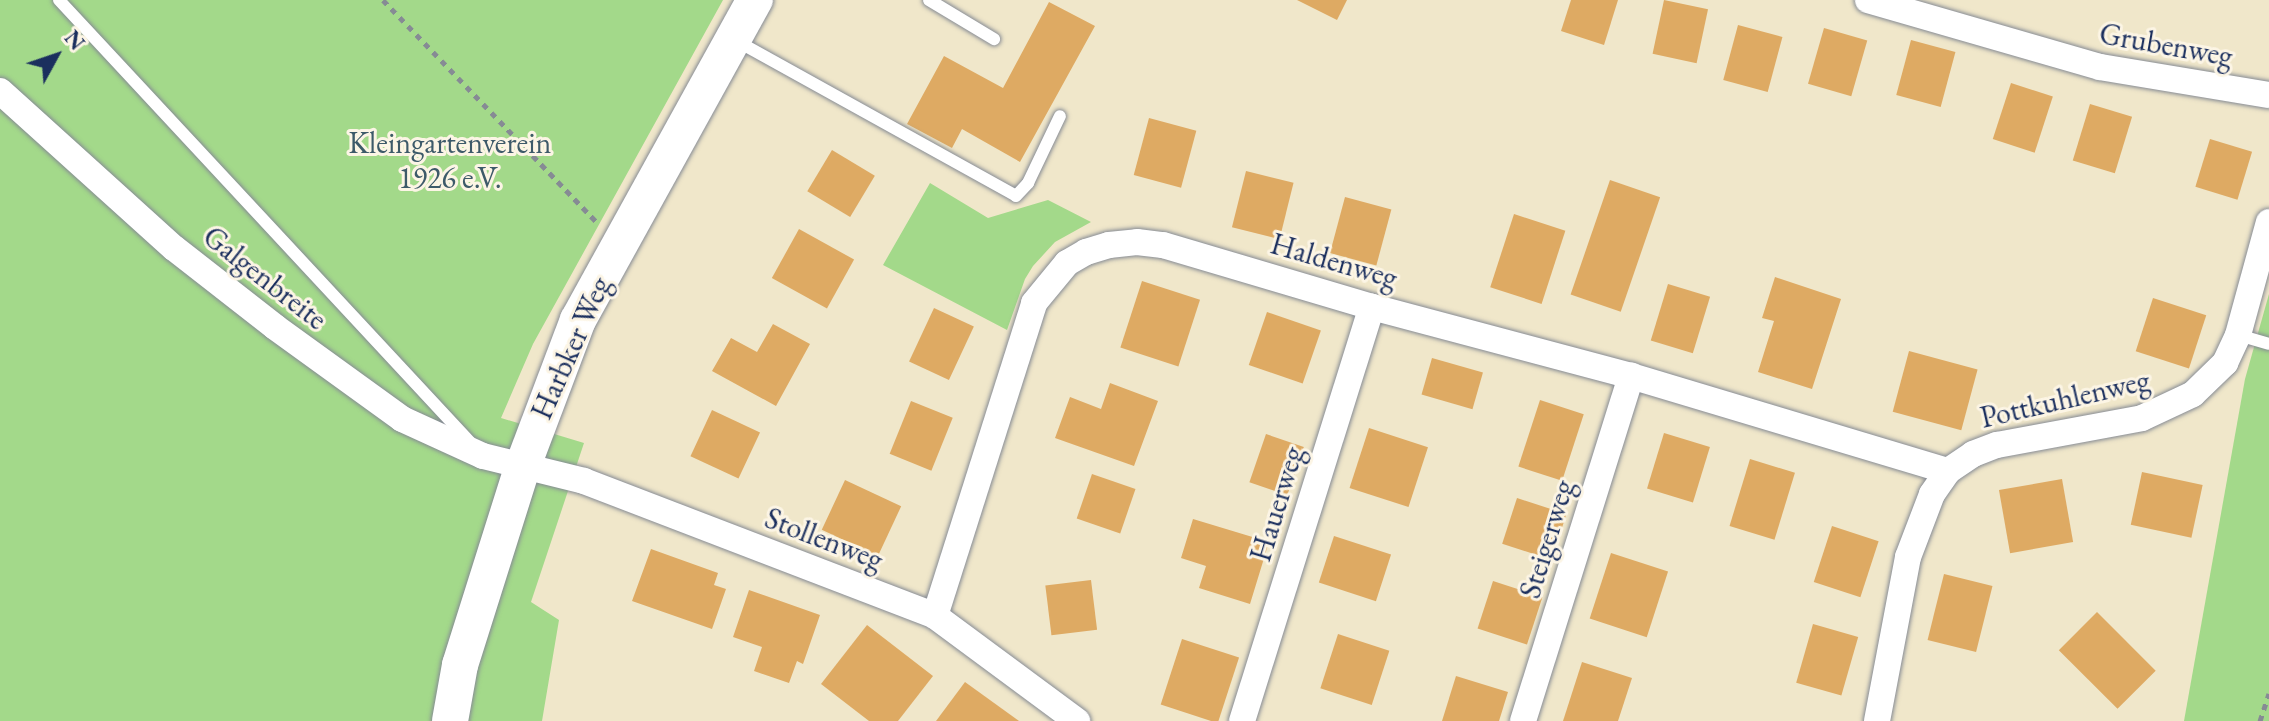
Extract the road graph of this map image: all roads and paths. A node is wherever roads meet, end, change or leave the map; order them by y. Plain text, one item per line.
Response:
1 (59, 0) edge
2 (383, 0) edge
3 (755, 0) edge
4 (929, 0) edge
5 (1868, 0) edge
6 (734, 39) junction
7 (994, 39) dead end
8 (0, 91) edge
9 (2269, 95) edge
10 (1060, 116) dead end
11 (2269, 222) edge
12 (619, 243) junction
13 (1372, 307) junction
14 (2238, 335) junction
15 (2269, 344) edge
16 (1631, 376) junction
17 (483, 456) junction
18 (522, 468) junction
19 (1948, 471) junction
20 (935, 616) junction
21 (2269, 693) edge
22 (450, 721) edge
23 (1077, 721) edge
24 (1242, 721) edge
25 (1523, 721) edge
26 (1877, 721) edge
27 (2260, 721) edge

1 - 17 lane
2 - 12 path
3 - 6 main road, Harbker Weg
4 - 7 lane
5 - 9 street, Grubenweg
6 - 10 lane
6 - 12 main road, Harbker Weg
8 - 17 street, Galgenbreite
11 - 14 street, Pottkuhlenweg
12 - 18 main road, Harbker Weg
13 - 16 street, Haldenweg
13 - 20 street, Haldenweg
13 - 24 street, Hauerweg
14 - 15 lane
14 - 19 street, Pottkuhlenweg
16 - 19 street, Haldenweg
16 - 25 street, Steigerweg
17 - 18 street, Galgenbreite
18 - 20 street, Stollenweg
18 - 22 main road, Harbker Weg
19 - 26 street, Pottkuhlenweg
20 - 23 street, Stollenweg
21 - 27 path

